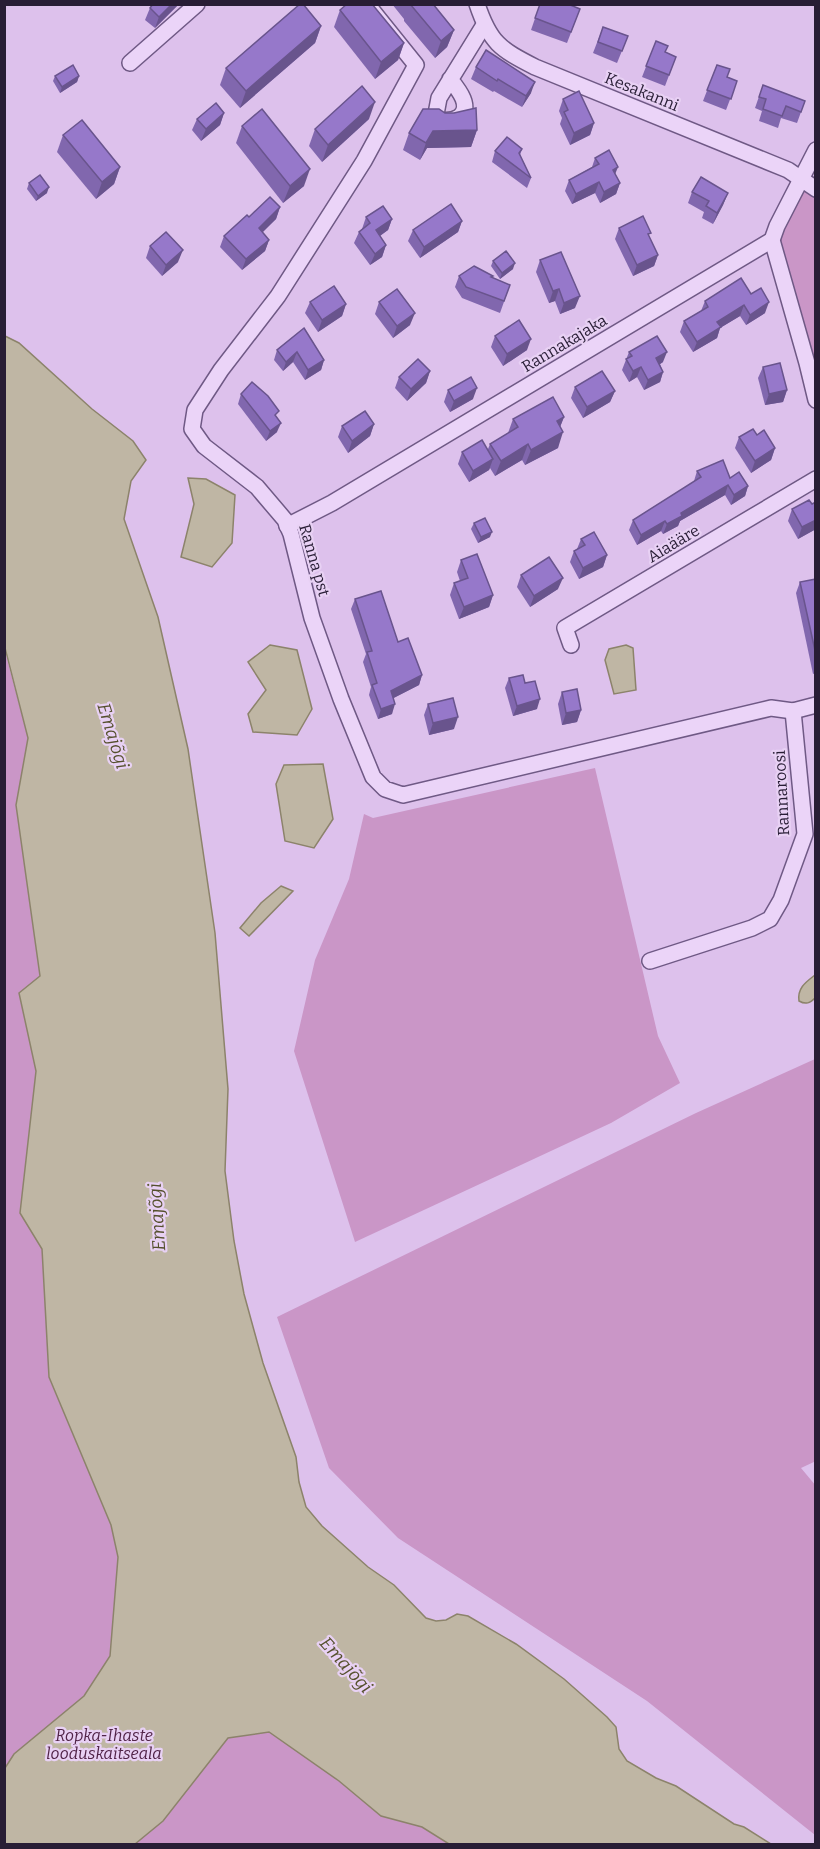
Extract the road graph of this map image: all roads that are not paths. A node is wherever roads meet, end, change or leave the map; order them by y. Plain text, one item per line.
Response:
1 (197, 4) edge
2 (367, 4) edge
3 (477, 4) edge
4 (484, 26) junction
5 (130, 63) dead end
6 (450, 79) dead end
7 (816, 150) edge
8 (801, 179) junction
9 (816, 189) edge
10 (772, 240) junction
11 (816, 400) edge
12 (816, 479) edge
13 (287, 525) junction
14 (571, 645) dead end
15 (816, 705) edge
16 (793, 711) junction
17 (650, 961) dead end

1 - 5 street
2 - 13 street, Ranna pst
3 - 4 street, Kesakanni
4 - 6 street
4 - 8 street, Kesakanni
7 - 8 street
8 - 9 street, Kesakanni
8 - 10 street
10 - 11 street
10 - 13 street, Rannakajaka
12 - 14 street, Aiaääre
13 - 16 street, Ranna pst
15 - 16 street, Ranna pst
16 - 17 street, Rannaroosi

